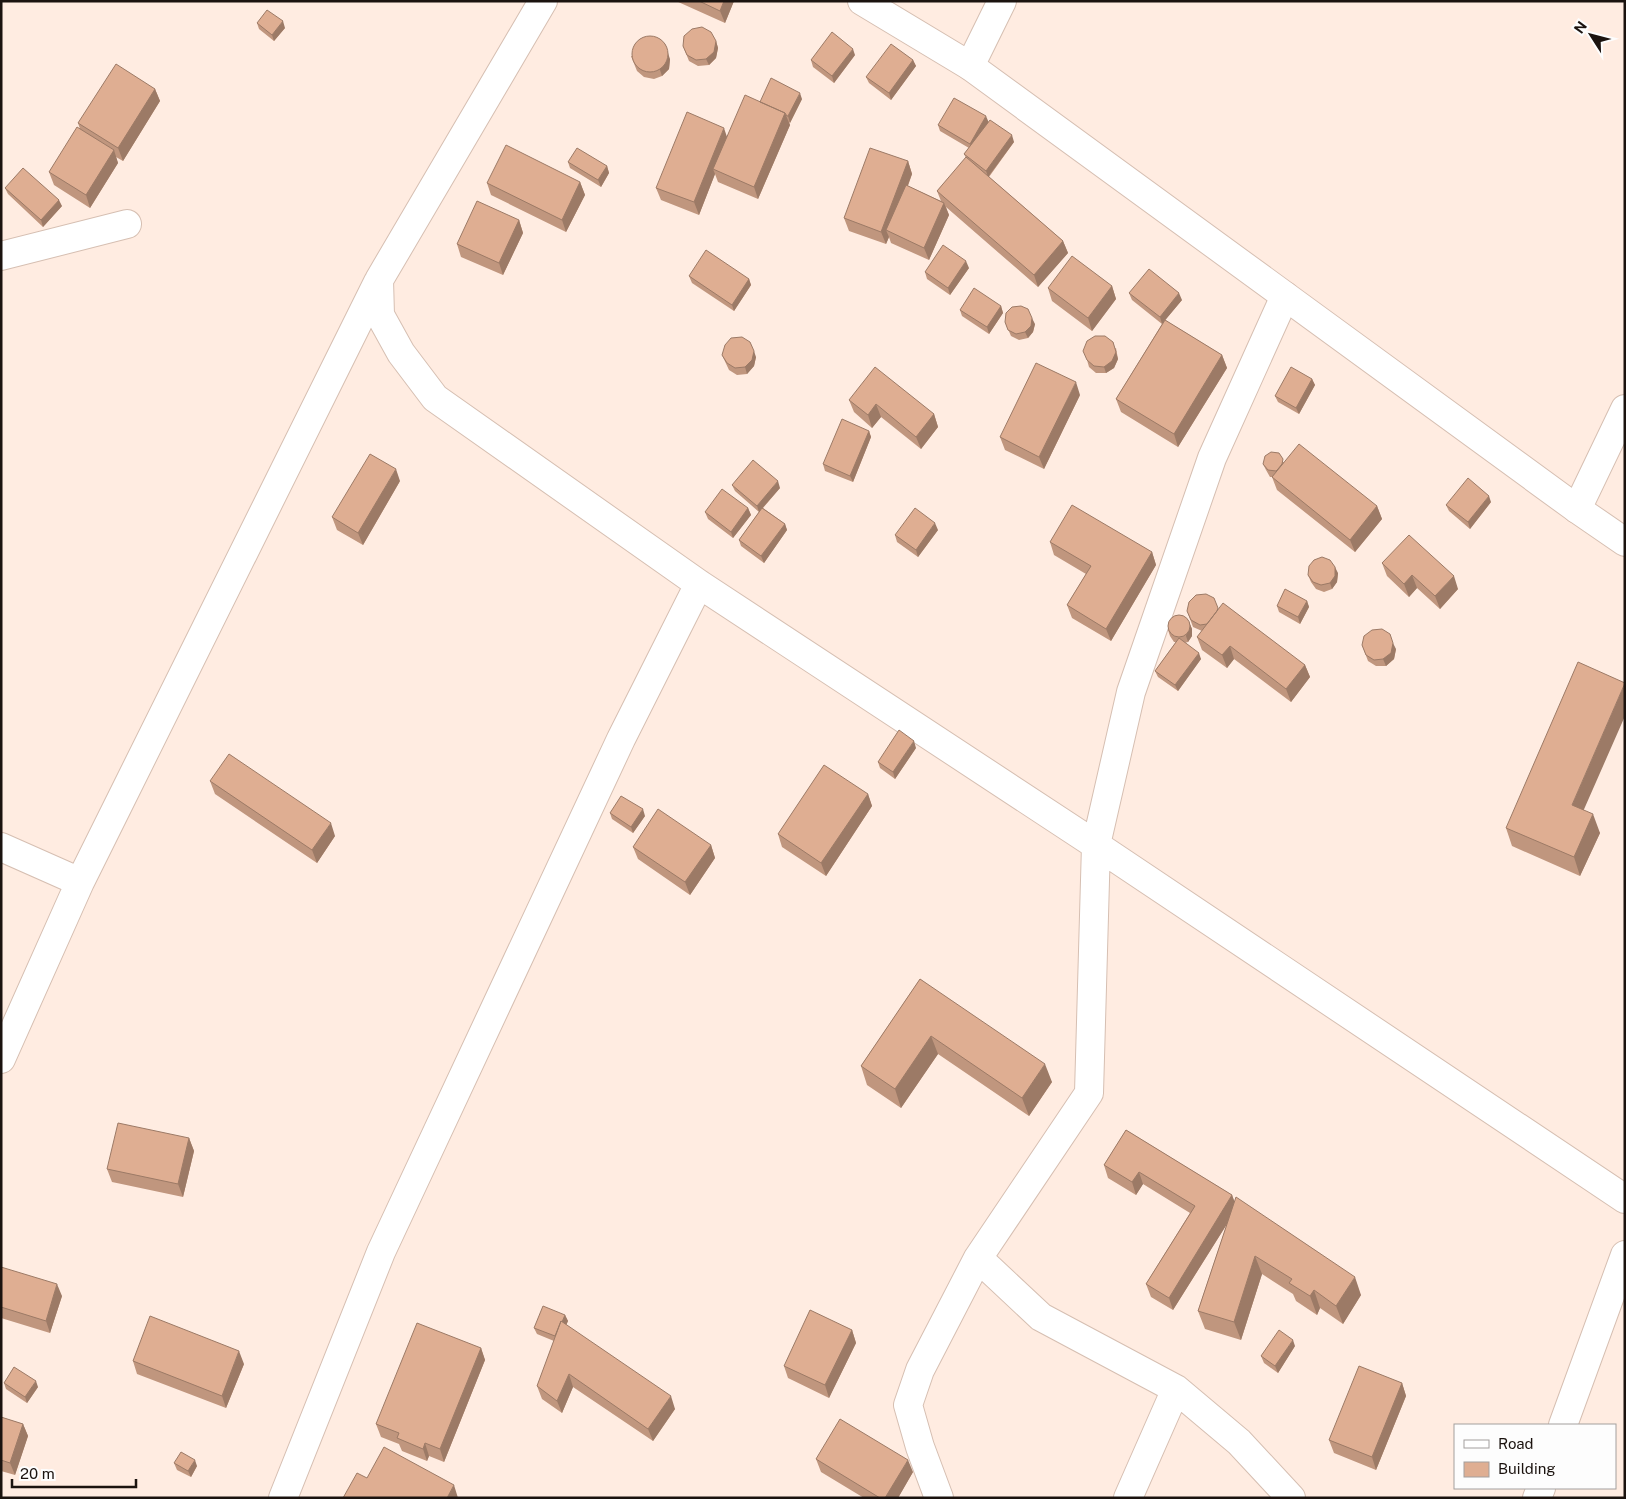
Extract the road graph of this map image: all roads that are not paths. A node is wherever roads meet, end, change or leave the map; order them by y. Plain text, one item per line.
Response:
1 (543, 1) edge
2 (862, 1) edge
3 (1002, 1) edge
4 (970, 66) junction
5 (127, 224) dead end
6 (1, 256) edge
7 (378, 280) junction
8 (1285, 296) junction
9 (1625, 409) edge
10 (1577, 509) junction
11 (1625, 542) edge
12 (699, 584) junction
13 (1096, 844) junction
14 (1, 847) edge
15 (80, 882) junction
16 (1, 1059) edge
17 (1625, 1199) edge
18 (1625, 1255) edge
19 (978, 1258) junction
20 (1176, 1389) junction
21 (1563, 1424) edge
22 (283, 1498) edge
23 (939, 1498) edge
24 (1128, 1498) edge
25 (1291, 1498) edge

1 - 7 street
2 - 4 street
3 - 4 street
4 - 8 street
5 - 6 street
7 - 12 street
7 - 15 street
8 - 10 street
8 - 13 street
9 - 10 street
10 - 11 street
12 - 13 street
12 - 22 street
13 - 17 street
13 - 19 street
14 - 15 street
15 - 16 street
18 - 21 street
19 - 20 street
19 - 23 street
20 - 24 street
20 - 25 street

